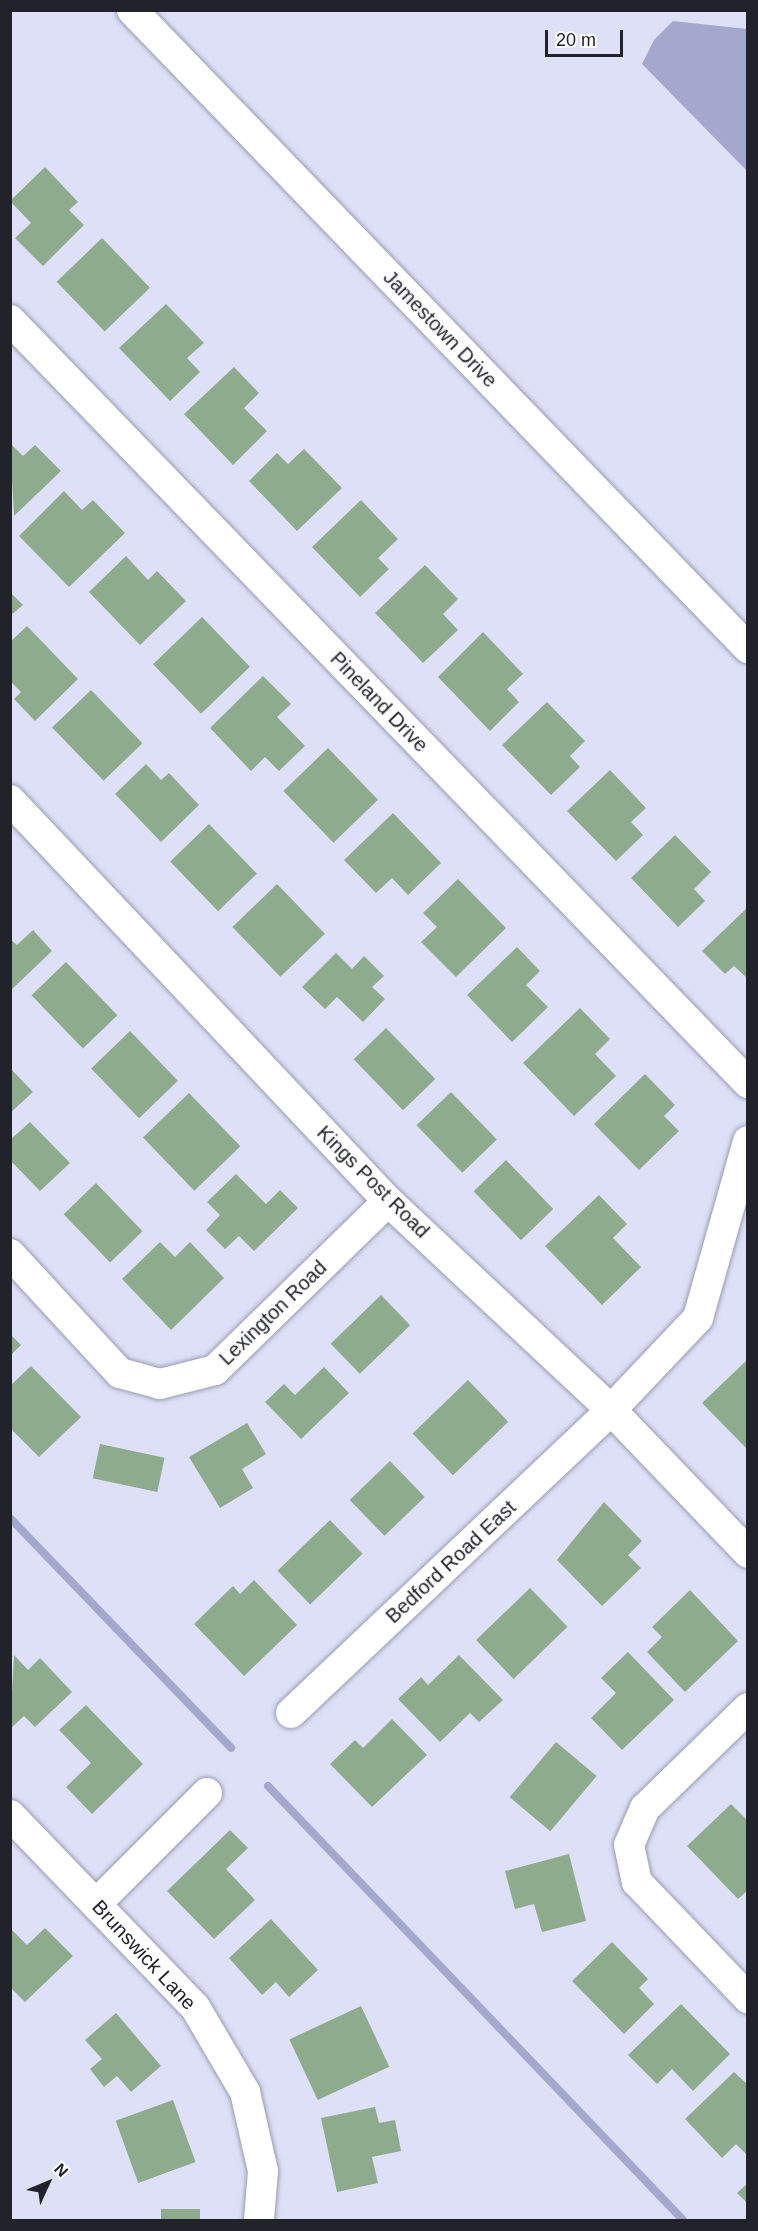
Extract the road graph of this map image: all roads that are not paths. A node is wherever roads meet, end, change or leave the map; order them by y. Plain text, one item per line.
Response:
1 (132, 10) edge
2 (10, 320) edge
3 (747, 648) edge
4 (10, 800) edge
5 (747, 1083) edge
6 (747, 1141) edge
7 (388, 1201) junction
8 (10, 1254) edge
9 (611, 1410) junction
10 (747, 1553) edge
11 (747, 1708) edge
12 (291, 1713) dead end
13 (207, 1793) dead end
14 (15, 1828) edge
15 (96, 1904) junction
16 (747, 1998) edge
17 (259, 2220) edge

1 - 3 street, Jamestown Drive
2 - 5 street, Pineland Drive
4 - 7 street, Kings Post Road
6 - 9 street, Bedford Road East
7 - 8 street, Lexington Road
7 - 9 street, Kings Post Road
9 - 10 street, Kings Post Road
9 - 12 street, Bedford Road East
11 - 16 street
13 - 15 street
14 - 15 street, Brunswick Lane
15 - 17 street, Brunswick Lane

